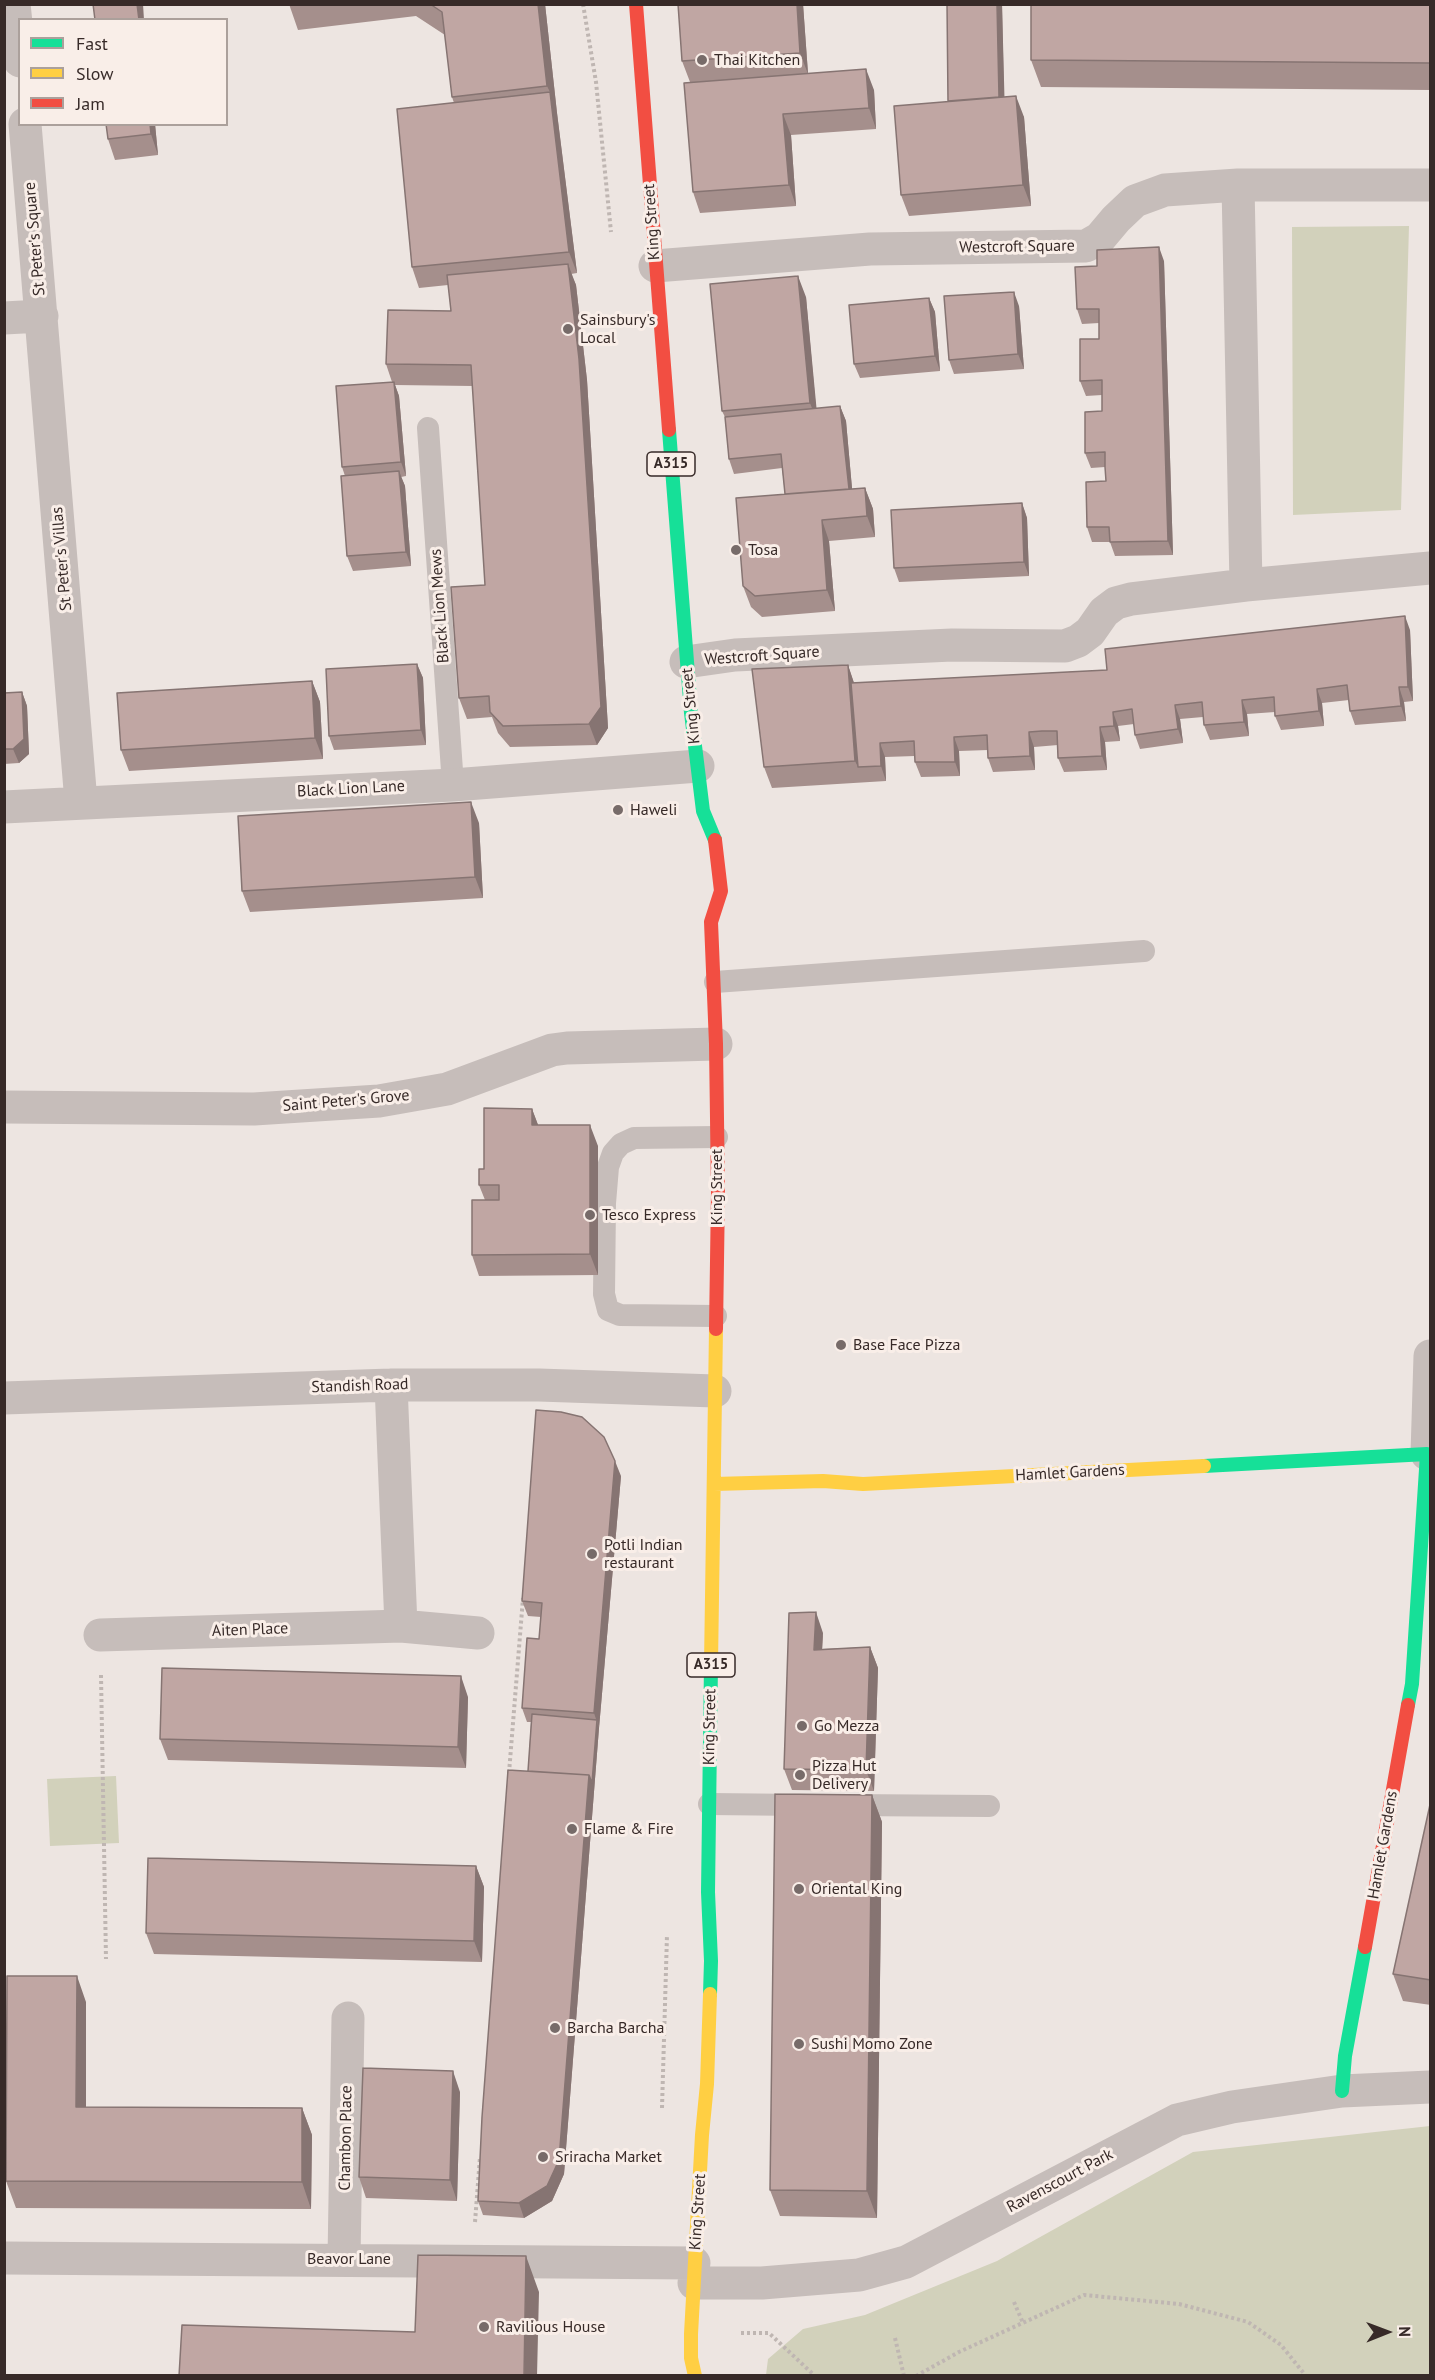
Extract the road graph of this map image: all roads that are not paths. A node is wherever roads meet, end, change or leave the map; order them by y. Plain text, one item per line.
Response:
1 (14, 4) edge
2 (636, 4) edge
3 (18, 42) edge
4 (25, 126) edge
5 (1238, 185) junction
6 (1431, 185) edge
7 (655, 266) junction
8 (42, 316) junction
9 (4, 318) edge
10 (428, 428) dead end
11 (1431, 568) edge
12 (1246, 585) junction
13 (686, 662) junction
14 (698, 766) junction
15 (453, 785) junction
16 (81, 802) junction
17 (4, 807) edge
18 (1144, 951) dead end
19 (715, 982) junction
20 (716, 1044) junction
21 (4, 1107) edge
22 (717, 1137) junction
23 (716, 1316) junction
24 (1431, 1356) edge
25 (391, 1385) junction
26 (715, 1391) junction
27 (4, 1398) edge
28 (1427, 1454) junction
29 (714, 1484) junction
30 (401, 1626) junction
31 (478, 1633) dead end
32 (100, 1635) road end
33 (709, 1804) junction
34 (988, 1806) dead end
35 (348, 2018) dead end
36 (1431, 2086) edge
37 (1342, 2091) junction
38 (4, 2258) edge
39 (344, 2259) junction
40 (694, 2273) junction
41 (695, 2376) edge

1 - 3 street
2 - 7 main road, King Street / A315
4 - 8 street, St Peter's Square
5 - 6 street, Westcroft Square
5 - 7 street, Westcroft Square
5 - 12 street
7 - 13 main road, King Street / A315
8 - 9 street, St Peter's Square
8 - 16 street, St Peter's Villas
10 - 15 lane, Black Lion Mews
11 - 12 street, Westcroft Square
12 - 13 street, Westcroft Square
13 - 14 main road, King Street / A315
14 - 15 street, Black Lion Lane
14 - 19 main road, King Street / A315
15 - 16 street, Black Lion Lane
16 - 17 street, Black Lion Lane
18 - 19 lane
19 - 20 main road, King Street / A315
20 - 21 street, Saint Peter's Grove
20 - 22 main road, King Street / A315
22 - 23 main road, King Street / A315
22 - 23 lane
23 - 26 main road, King Street / A315
24 - 28 street, Hamlet Gardens
25 - 26 street, Standish Road
25 - 27 street, Standish Road
25 - 30 street
26 - 29 main road, King Street / A315
28 - 29 main road, Hamlet Gardens
28 - 37 main road, Hamlet Gardens
29 - 33 main road, King Street / A315
30 - 31 street, Aiten Place
30 - 32 street, Aiten Place
33 - 34 lane
33 - 40 main road, King Street / A315
35 - 39 street, Chambon Place
36 - 37 street, Ravenscourt Park
37 - 40 street, Ravenscourt Park
38 - 39 street, Beavor Lane
39 - 40 street, Beavor Lane
40 - 41 main road, King Street / A315

